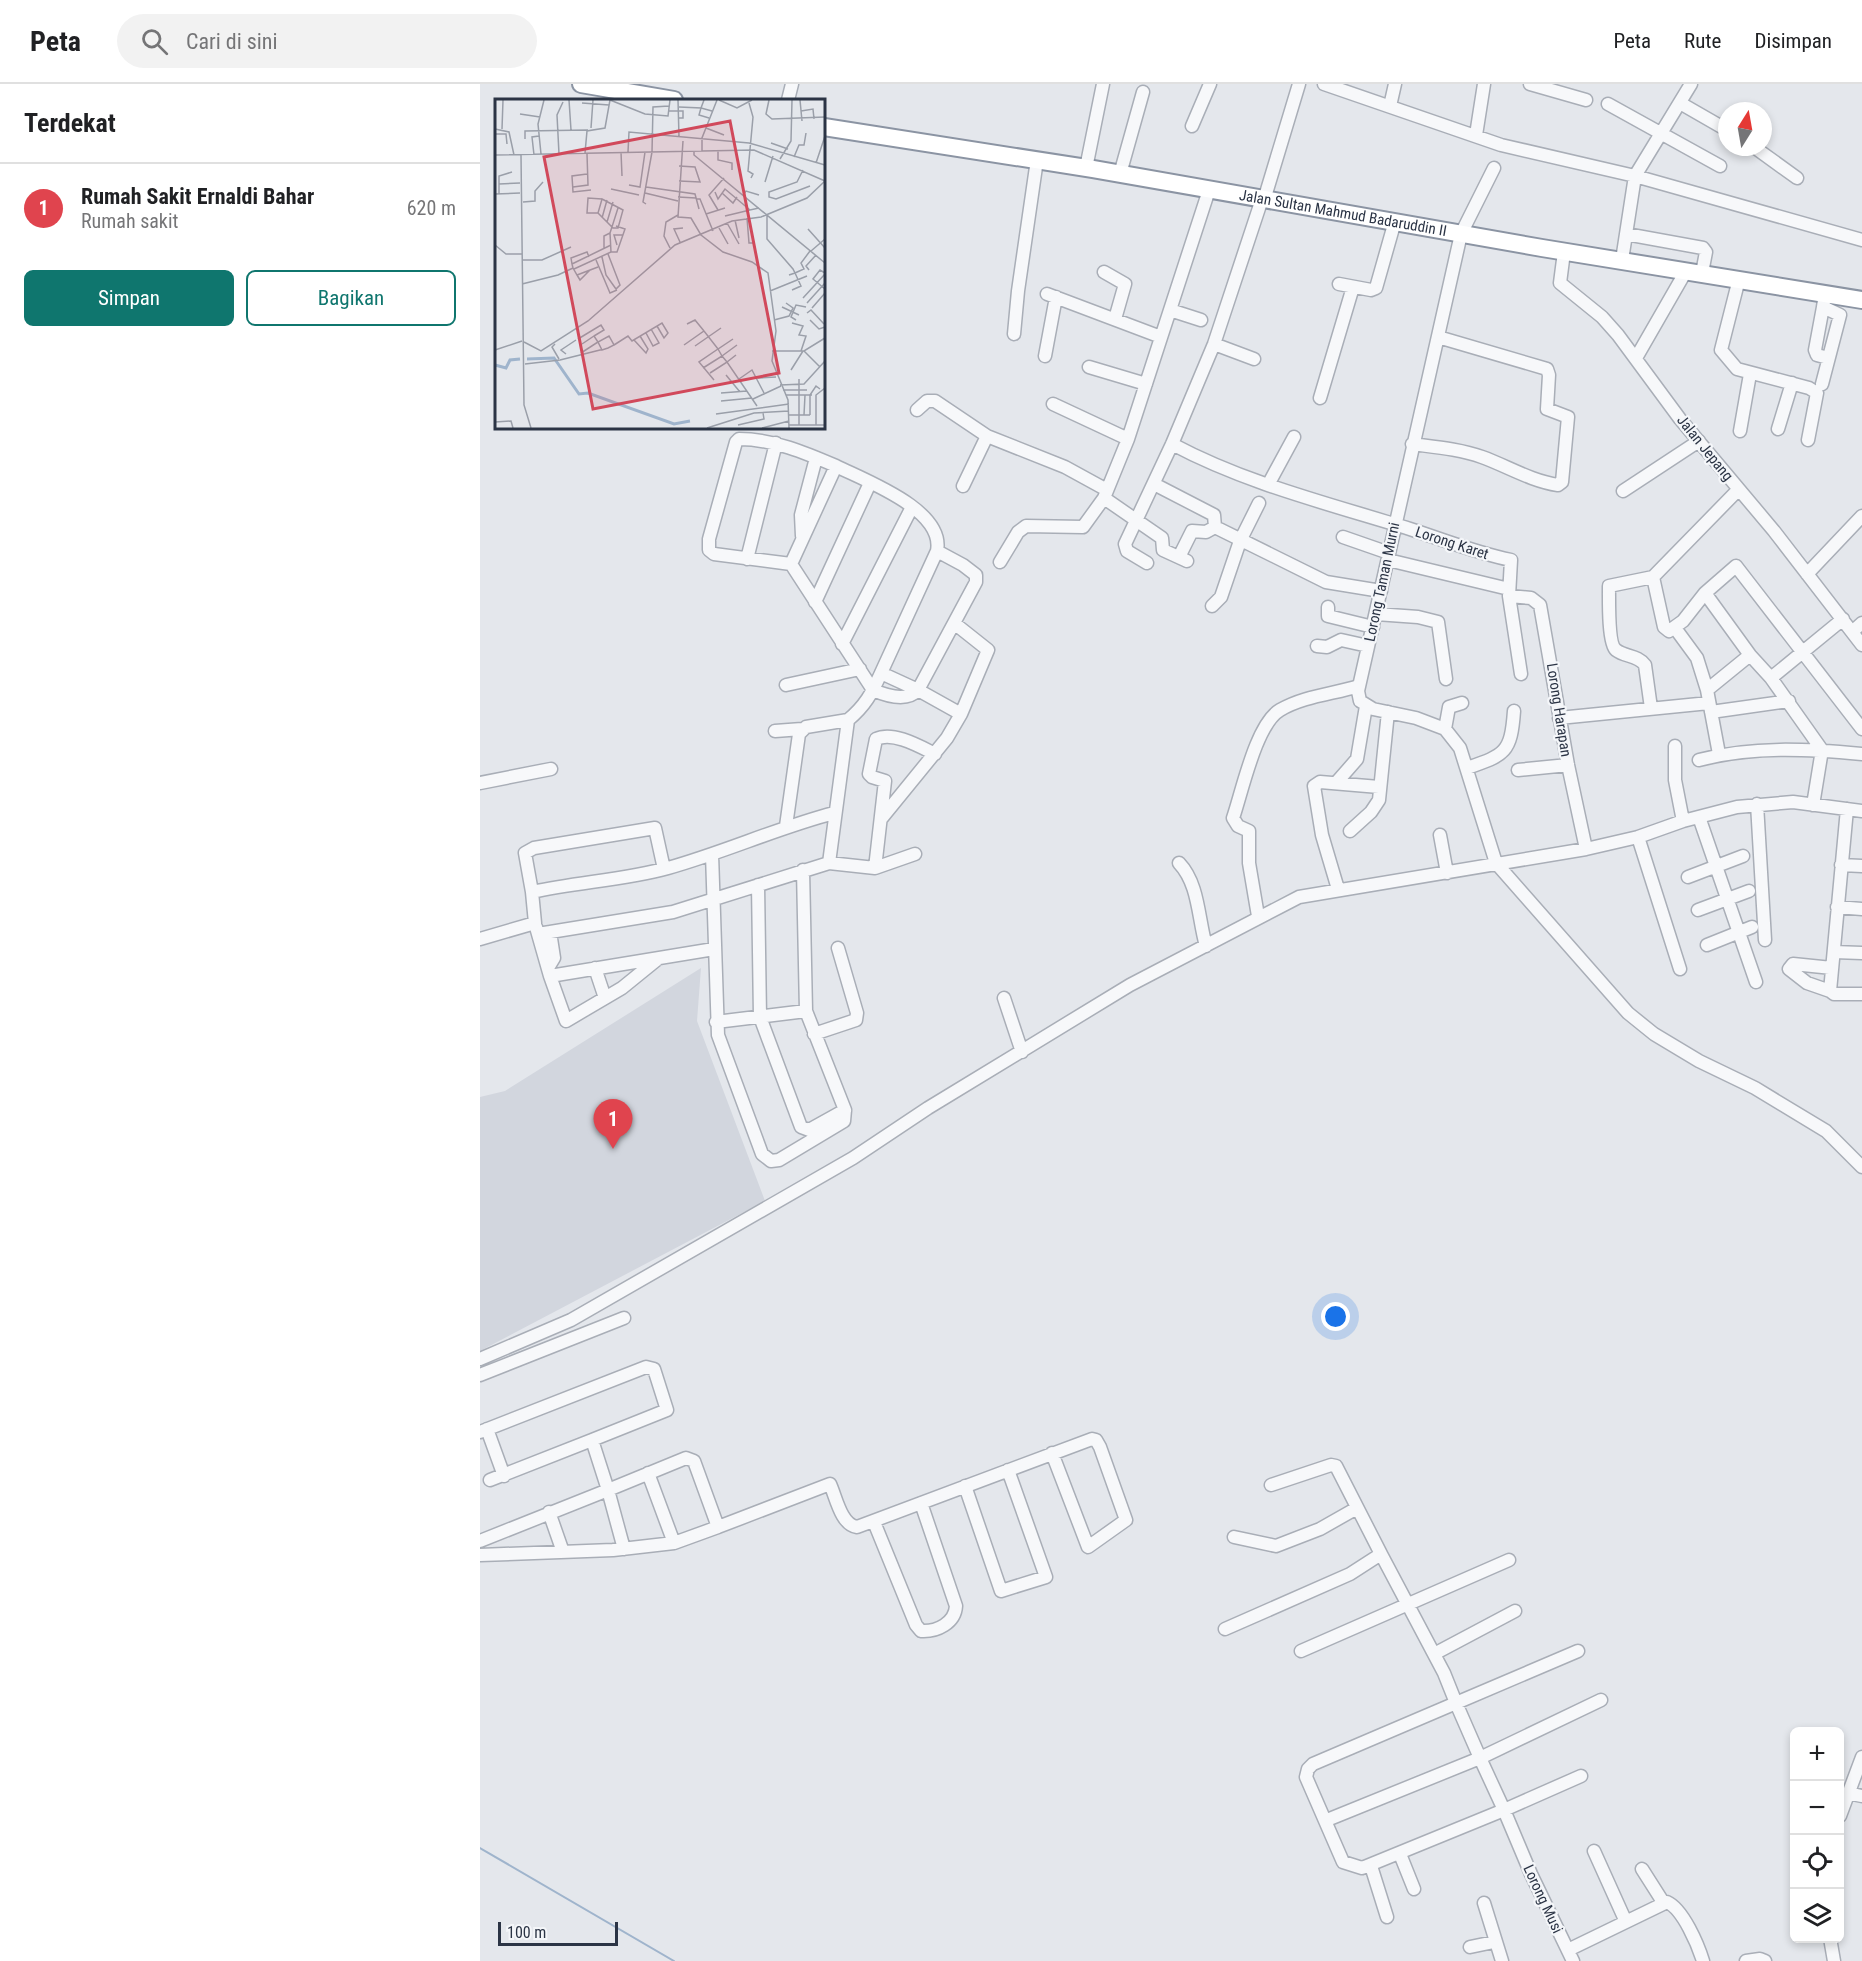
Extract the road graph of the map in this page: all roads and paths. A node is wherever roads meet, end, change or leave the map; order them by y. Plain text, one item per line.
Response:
1 (586, 84) edge
2 (792, 84) edge
3 (1102, 84) edge
4 (1210, 84) edge
5 (1299, 84) edge
6 (1324, 84) edge
7 (1395, 84) edge
8 (1484, 84) edge
9 (1530, 84) edge
10 (1690, 84) edge
11 (1143, 92) dead end
12 (668, 99) edge
13 (788, 99) edge
14 (1586, 100) dead end
15 (1680, 103) junction
16 (1608, 104) dead end
17 (1390, 106) junction
18 (1718, 125) edge
19 (1192, 126) dead end
20 (825, 127) edge
21 (1661, 132) junction
22 (1476, 135) junction
23 (1766, 156) edge
24 (1037, 160) junction
25 (1720, 166) dead end
26 (1086, 168) junction
27 (1494, 168) dead end
28 (1120, 174) junction
29 (1635, 176) junction
30 (1797, 178) dead end
31 (1209, 190) junction
32 (1263, 200) junction
33 (1395, 222) junction
34 (1461, 234) junction
35 (1626, 234) junction
36 (1862, 240) edge
37 (1564, 252) junction
38 (1622, 260) junction
39 (1104, 272) dead end
40 (1694, 272) junction
41 (1739, 279) junction
42 (1339, 284) dead end
43 (1353, 287) junction
44 (1862, 300) edge
45 (1824, 301) junction
46 (1170, 310) junction
47 (1115, 320) junction
48 (1201, 320) dead end
49 (1014, 334) dead end
50 (1161, 337) junction
51 (1438, 337) junction
52 (1214, 344) junction
53 (1045, 356) dead end
54 (1636, 358) junction
55 (1828, 358) junction
56 (1254, 359) dead end
57 (1089, 367) dead end
58 (1750, 374) junction
59 (1792, 383) junction
60 (1146, 384) junction
61 (1822, 384) dead end
62 (1320, 399) dead end
63 (1053, 404) dead end
64 (918, 410) dead end
65 (1778, 429) dead end
66 (1740, 431) dead end
67 (987, 436) junction
68 (1294, 437) dead end
69 (1128, 439) junction
70 (1808, 440) dead end
71 (1699, 441) junction
72 (776, 443) junction
73 (1172, 444) junction
74 (1412, 444) junction
75 (816, 458) junction
76 (836, 466) junction
77 (870, 483) junction
78 (1154, 484) junction
79 (1268, 484) junction
80 (963, 486) dead end
81 (1738, 490) junction
82 (1623, 491) dead end
83 (1105, 494) junction
84 (1259, 503) dead end
85 (912, 507) junction
86 (1862, 516) edge
87 (1136, 522) junction
88 (1394, 525) junction
89 (1215, 527) junction
90 (802, 537) junction
91 (1342, 537) dead end
92 (1240, 541) junction
93 (937, 552) junction
94 (1388, 556) junction
95 (747, 559) junction
96 (1000, 562) dead end
97 (1147, 563) dead end
98 (791, 564) junction
99 (1807, 574) junction
100 (1653, 577) junction
101 (1381, 591) junction
102 (1509, 592) junction
103 (1705, 593) junction
104 (815, 602) junction
105 (1212, 606) dead end
106 (1328, 607) dead end
107 (1376, 614) junction
108 (1843, 619) junction
109 (954, 623) junction
110 (1862, 623) edge
111 (1373, 627) junction
112 (1675, 628) junction
113 (1852, 632) junction
114 (842, 644) junction
115 (1862, 645) edge
116 (1317, 646) dead end
117 (1368, 646) junction
118 (1802, 650) junction
119 (1750, 655) junction
120 (860, 669) junction
121 (881, 673) junction
122 (1521, 674) dead end
123 (1771, 678) junction
124 (1446, 679) dead end
125 (786, 685) dead end
126 (1359, 686) junction
127 (873, 690) junction
128 (918, 690) junction
129 (1789, 701) junction
130 (1709, 702) junction
131 (1462, 703) dead end
132 (1366, 706) junction
133 (1651, 708) junction
134 (1514, 711) dead end
135 (1388, 712) junction
136 (961, 714) junction
137 (1559, 718) junction
138 (848, 720) junction
139 (802, 729) junction
140 (1445, 729) junction
141 (1862, 729) edge
142 (775, 731) dead end
143 (1676, 746) dead end
144 (1822, 750) junction
145 (935, 754) junction
146 (1719, 754) junction
147 (1862, 754) edge
148 (1699, 760) dead end
149 (1568, 765) junction
150 (1467, 768) junction
151 (551, 769) dead end
152 (1518, 770) dead end
153 (885, 781) junction
154 (480, 783) edge
155 (1336, 783) junction
156 (1379, 787) junction
157 (906, 788) junction
158 (1757, 804) junction
159 (1813, 805) junction
160 (1847, 809) junction
161 (1862, 811) edge
162 (834, 813) junction
163 (1699, 817) junction
164 (880, 820) junction
165 (1683, 821) junction
166 (786, 826) junction
167 (1350, 831) dead end
168 (1440, 835) dead end
169 (1638, 837) junction
170 (1586, 849) junction
171 (712, 854) junction
172 (915, 854) dead end
173 (1743, 856) dead end
174 (829, 863) junction
175 (1179, 863) dead end
176 (1496, 863) junction
177 (1842, 865) junction
178 (1716, 866) junction
179 (1862, 866) edge
180 (664, 868) junction
181 (874, 868) junction
182 (803, 870) junction
183 (1447, 873) junction
184 (1688, 877) dead end
185 (758, 885) junction
186 (1338, 889) junction
187 (1749, 891) dead end
188 (532, 892) junction
189 (1728, 899) junction
190 (713, 901) junction
191 (1837, 908) junction
192 (1862, 909) edge
193 (1698, 910) dead end
194 (1258, 916) junction
195 (1752, 927) dead end
196 (541, 930) junction
197 (1739, 932) junction
198 (480, 939) edge
199 (1765, 940) dead end
200 (1707, 945) dead end
201 (1206, 946) junction
202 (838, 948) dead end
203 (714, 949) junction
204 (1834, 952) junction
205 (1862, 953) edge
206 (660, 958) junction
207 (596, 968) junction
208 (1832, 968) junction
209 (1680, 969) dead end
210 (549, 972) junction
211 (1756, 982) dead end
212 (1830, 991) junction
213 (1862, 994) edge
214 (605, 998) junction
215 (1004, 998) dead end
216 (806, 1011) junction
217 (760, 1017) junction
218 (716, 1022) junction
219 (814, 1034) junction
220 (1022, 1052) junction
221 (845, 1110) junction
222 (1862, 1167) edge
223 (624, 1318) dead end
224 (480, 1359) edge
225 (480, 1376) edge
226 (483, 1431) edge
227 (592, 1440) junction
228 (1052, 1453) junction
229 (1008, 1470) junction
230 (648, 1473) junction
231 (504, 1476) junction
232 (490, 1480) dead end
233 (1271, 1485) dead end
234 (965, 1486) junction
235 (608, 1490) junction
236 (921, 1503) junction
237 (1357, 1508) junction
238 (549, 1512) junction
239 (874, 1522) junction
240 (718, 1527) junction
241 (1234, 1537) dead end
242 (480, 1541) edge
243 (674, 1543) junction
244 (624, 1549) junction
245 (563, 1552) junction
246 (1381, 1554) junction
247 (480, 1555) edge
248 (1509, 1560) dead end
249 (1409, 1604) junction
250 (1515, 1611) dead end
251 (1225, 1629) dead end
252 (1301, 1650) dead end
253 (1578, 1652) dead end
254 (1434, 1654) junction
255 (1601, 1700) dead end
256 (1456, 1703) junction
257 (1862, 1757) edge
258 (1480, 1758) junction
259 (1581, 1776) dead end
260 (1847, 1793) junction
261 (1862, 1796) edge
262 (1844, 1802) edge
263 (1504, 1810) junction
264 (1327, 1820) junction
265 (1594, 1851) dead end
266 (1400, 1854) junction
267 (1371, 1866) junction
268 (1642, 1869) dead end
269 (1414, 1889) dead end
270 (1663, 1902) junction
271 (1484, 1903) dead end
272 (1387, 1917) dead end
273 (1626, 1922) junction
274 (1494, 1942) junction
275 (1831, 1943) edge
276 (1470, 1947) dead end
277 (1570, 1956) edge
278 (1502, 1961) edge
279 (1703, 1961) edge
280 (1746, 1961) edge
281 (1765, 1961) edge
282 (1834, 1961) edge

1 - 12 highway
2 - 13 street
3 - 26 street
4 - 19 street
5 - 32 street
6 - 17 street
7 - 17 street
8 - 22 street
9 - 14 street
10 - 15 street
11 - 28 street
15 - 18 street
15 - 21 street
16 - 21 street
17 - 22 street
20 - 24 highway, Jalan Sultan Mahmud Badaruddin II
21 - 25 street
21 - 29 street
22 - 29 street
23 - 30 street
24 - 26 highway, Jalan Sultan Mahmud Badaruddin II
24 - 49 street
26 - 28 highway, Jalan Sultan Mahmud Badaruddin II
27 - 34 street, Lorong Taman Murni
28 - 31 highway, Jalan Sultan Mahmud Badaruddin II
29 - 35 street
29 - 36 street
31 - 32 highway, Jalan Sultan Mahmud Badaruddin II
31 - 46 street
32 - 33 highway, Jalan Sultan Mahmud Badaruddin II
32 - 52 street
33 - 34 highway, Jalan Sultan Mahmud Badaruddin II
33 - 43 street
34 - 37 highway, Jalan Sultan Mahmud Badaruddin II
34 - 51 street, Lorong Taman Murni
35 - 38 street
35 - 40 street
37 - 38 highway, Jalan Sultan Mahmud Badaruddin II
37 - 54 street, Jalan Jepang
38 - 40 highway, Jalan Sultan Mahmud Badaruddin II
39 - 47 street
40 - 41 highway, Jalan Sultan Mahmud Badaruddin II
40 - 54 street
41 - 45 highway, Jalan Sultan Mahmud Badaruddin II
41 - 58 street
42 - 43 street
43 - 62 street
44 - 45 highway, Jalan Sultan Mahmud Badaruddin II
45 - 55 street
45 - 55 street
46 - 48 street
46 - 50 street
47 - 50 street
47 - 53 street
50 - 60 street
51 - 74 street, Lorong Taman Murni
51 - 74 street
52 - 56 street
52 - 73 street
54 - 71 street, Jalan Jepang
55 - 61 street
57 - 60 street
58 - 59 street
58 - 66 street
59 - 65 street
59 - 70 street
60 - 69 street
63 - 69 street
64 - 67 street
67 - 80 street
67 - 83 street
68 - 79 street
69 - 83 street
71 - 81 street, Jalan Jepang
71 - 82 street
72 - 75 street
72 - 95 street
72 - 95 street
73 - 78 street
73 - 79 street, Lorong Karet
74 - 88 street, Lorong Taman Murni
75 - 76 street
75 - 90 street
76 - 77 street
76 - 90 street
77 - 85 street
77 - 104 street
78 - 87 street
78 - 89 street
79 - 88 street, Lorong Karet
81 - 99 street, Jalan Jepang
81 - 100 street
83 - 87 street
83 - 96 street
84 - 92 street
85 - 93 street
85 - 114 street
86 - 99 street
87 - 89 street
87 - 97 street
88 - 94 street, Lorong Taman Murni
88 - 102 street, Lorong Karet
89 - 92 street
90 - 98 street
91 - 94 street, Lorong Harapan
92 - 101 street
92 - 105 street
93 - 109 street
93 - 121 street
94 - 101 street, Lorong Taman Murni
94 - 102 street, Lorong Harapan
95 - 98 street
98 - 104 street
99 - 108 street, Jalan Jepang
100 - 112 street
100 - 133 street
101 - 107 street, Lorong Taman Murni
102 - 122 street
102 - 137 street, Lorong Harapan
103 - 112 street
103 - 118 street
103 - 119 street
104 - 114 street
106 - 111 street
107 - 111 street, Lorong Taman Murni
107 - 124 street
108 - 113 street, Jalan Jepang
108 - 118 street
109 - 128 street
109 - 136 street
110 - 113 street
111 - 117 street, Lorong Taman Murni
112 - 130 street
113 - 115 street, Jalan Jepang
114 - 120 street
116 - 117 street
117 - 126 street, Lorong Taman Murni
118 - 123 street
118 - 141 street
119 - 123 street
119 - 130 street
120 - 125 street
120 - 127 street
121 - 127 street
121 - 128 street
123 - 129 street
126 - 132 street
126 - 194 street
127 - 128 street
127 - 138 street
128 - 136 street
129 - 130 street
129 - 144 street
130 - 133 street
130 - 146 street
131 - 140 street
132 - 135 street
132 - 155 street
133 - 137 street
134 - 150 street
135 - 140 street
135 - 156 street
136 - 145 street
137 - 149 street, Lorong Harapan
138 - 139 street
138 - 162 street
139 - 142 street
139 - 166 street
140 - 150 street
143 - 165 street
144 - 146 street
144 - 147 street
144 - 159 street
145 - 153 street
145 - 157 street
146 - 148 street
149 - 152 street
149 - 170 street, Lorong Harapan
150 - 176 street
151 - 154 street
153 - 157 street
153 - 164 street
155 - 156 street
155 - 186 street
156 - 167 street
157 - 164 street
158 - 159 street
158 - 163 street
158 - 199 street
159 - 160 street
160 - 161 street
160 - 177 street
162 - 166 street
162 - 174 street
163 - 165 street
163 - 178 street
164 - 181 street
165 - 169 street
166 - 171 street
168 - 183 street
169 - 170 street
169 - 209 street
170 - 176 street
171 - 180 street
171 - 190 street
172 - 181 street
173 - 178 street
174 - 181 street
174 - 182 street
175 - 201 street
176 - 183 street
176 - 222 street
177 - 179 street
177 - 191 street
178 - 184 street
178 - 189 street
180 - 188 street
180 - 188 street
182 - 185 street
182 - 216 street
183 - 186 street
185 - 190 street
185 - 217 street
186 - 194 street
187 - 189 street
188 - 196 street
189 - 193 street
189 - 197 street
190 - 196 street
190 - 203 street
191 - 192 street
191 - 204 street
194 - 201 street
195 - 197 street
196 - 198 street
196 - 210 street
197 - 200 street
197 - 211 street
201 - 220 street
202 - 219 street
203 - 206 street
203 - 218 street
204 - 205 street
204 - 208 street
206 - 207 street
206 - 214 street
207 - 210 street
207 - 214 street
208 - 212 street
208 - 212 street
210 - 214 street
212 - 213 street
215 - 220 street
216 - 217 street
216 - 219 street
217 - 218 street
217 - 221 street
218 - 221 street
219 - 221 street
220 - 224 street
223 - 225 street
226 - 227 street
226 - 231 street
227 - 231 street
227 - 235 street
228 - 228 street
228 - 229 street
229 - 234 street
229 - 234 street
230 - 235 street
230 - 240 street
230 - 243 street
231 - 232 street
233 - 237 street, Lorong Musi
234 - 236 street
235 - 238 street
235 - 244 street
236 - 239 street
236 - 239 street
237 - 241 street
237 - 246 street, Lorong Musi
238 - 242 street
238 - 245 street
239 - 240 street
240 - 243 street
243 - 244 street
244 - 245 street
245 - 247 street
246 - 249 street, Lorong Musi
246 - 251 street
248 - 249 street
249 - 252 street
249 - 254 street, Lorong Musi
250 - 254 street
253 - 256 street
254 - 256 street, Lorong Musi
255 - 258 street
256 - 258 street, Lorong Musi
256 - 264 street
257 - 260 street
258 - 263 street, Lorong Musi
258 - 264 street
259 - 263 street
260 - 261 street
260 - 262 street
263 - 266 street
263 - 277 street, Lorong Musi
264 - 267 street
265 - 273 street
266 - 267 street
266 - 269 street
267 - 272 street
268 - 270 street
270 - 273 street
270 - 279 street
271 - 274 street
273 - 277 street
274 - 276 street
274 - 278 street
275 - 282 street
280 - 281 street

